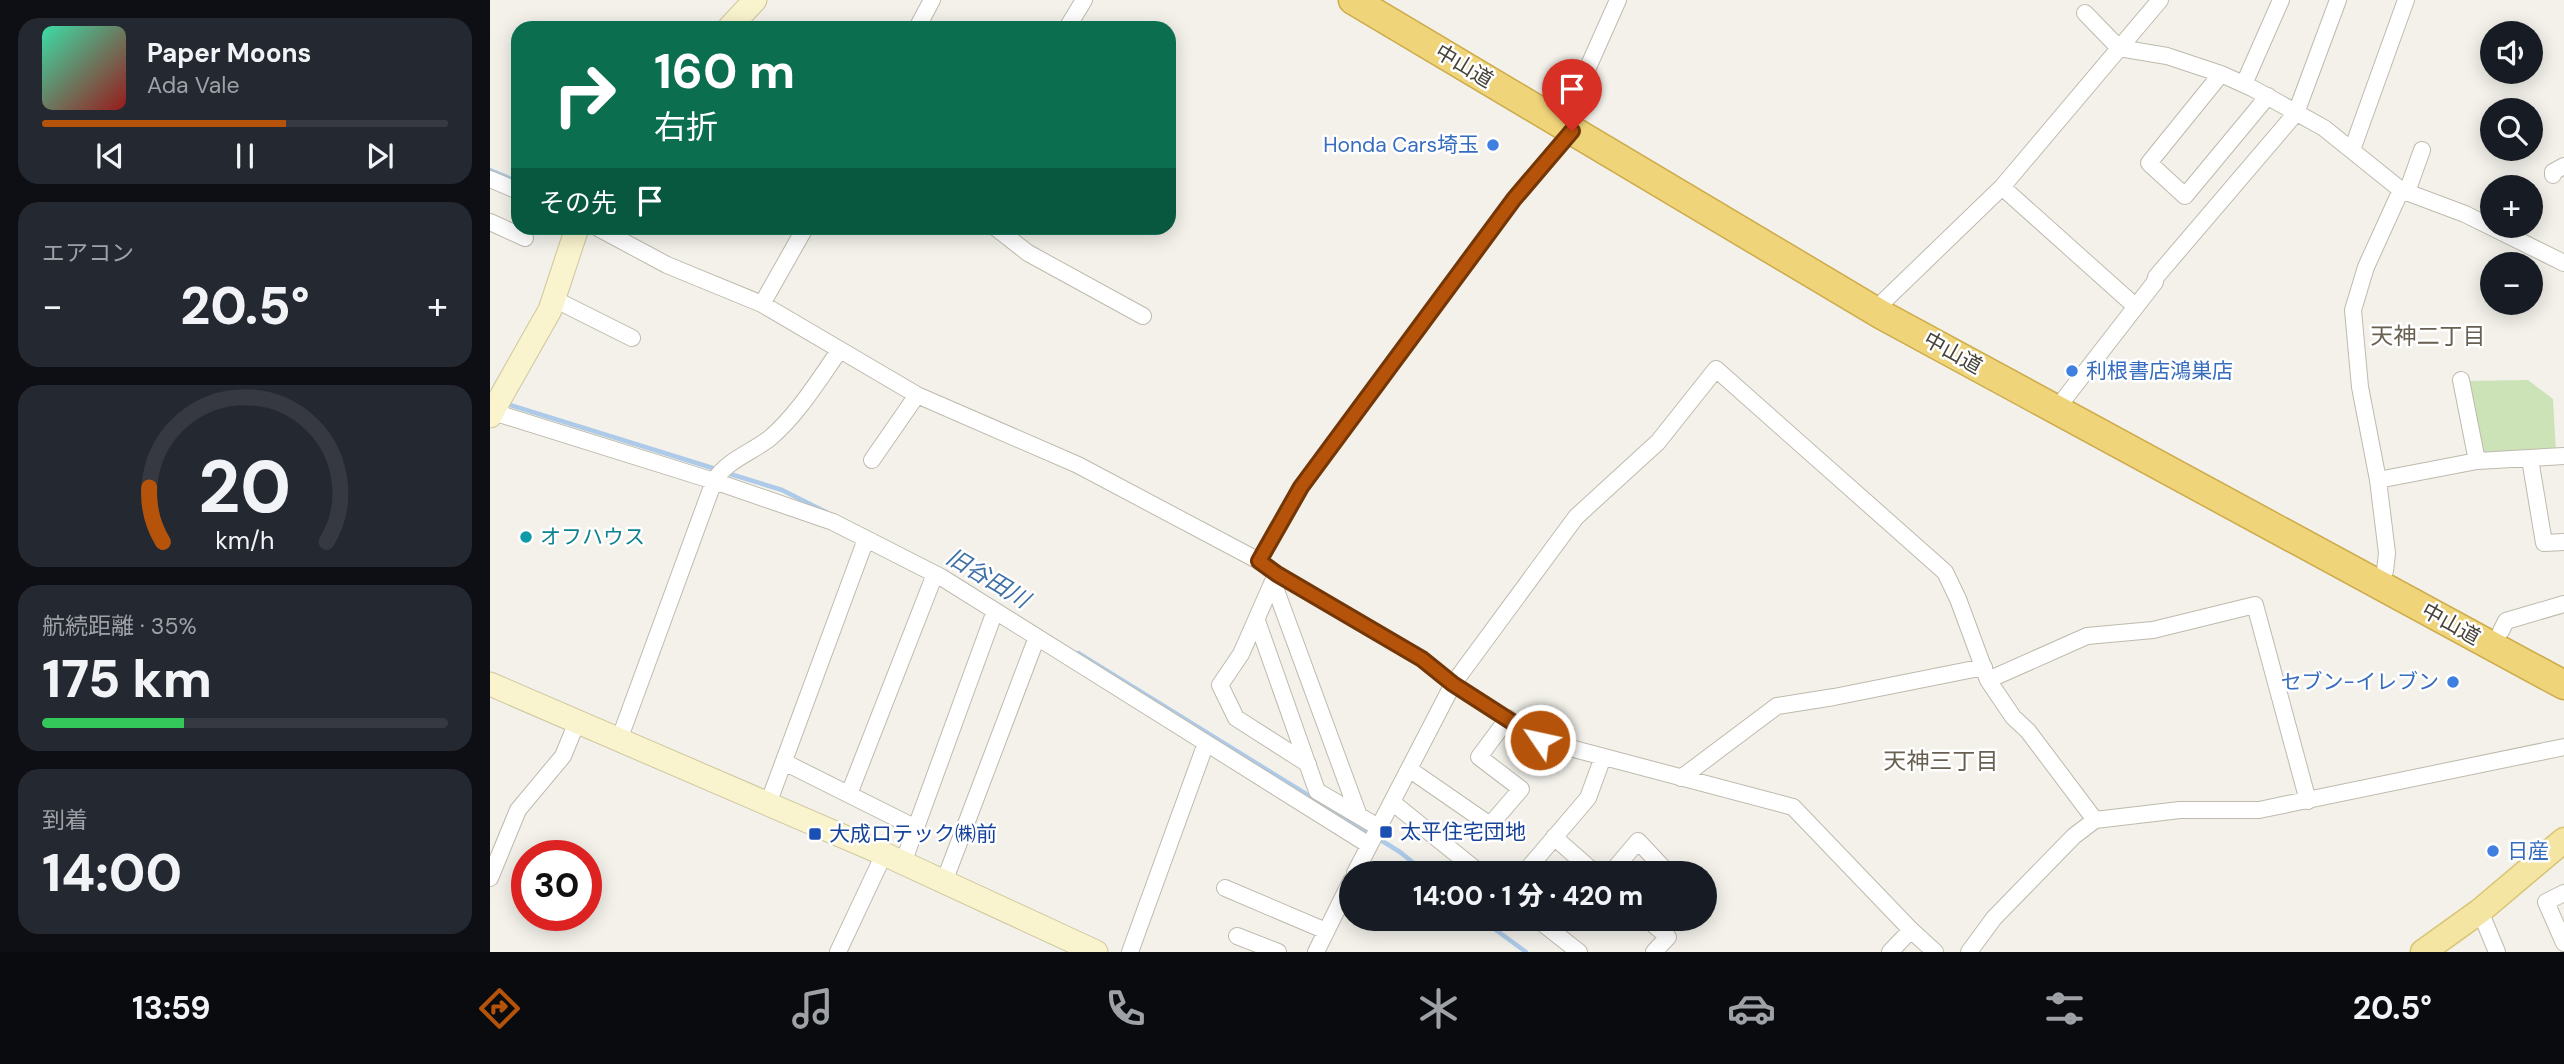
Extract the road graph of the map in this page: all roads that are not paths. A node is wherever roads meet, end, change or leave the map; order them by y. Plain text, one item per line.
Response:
1 (755, 0) edge
2 (933, 0) edge
3 (1084, 0) edge
4 (1353, 0) edge
5 (1386, 0) edge
6 (1618, 0) edge
7 (2160, 0) edge
8 (2281, 0) edge
9 (2338, 0) edge
10 (2406, 0) edge
11 (2085, 13) dead end
12 (736, 21) edge
13 (921, 21) edge
14 (1071, 21) edge
15 (2119, 48) junction
16 (2221, 74) junction
17 (2244, 84) junction
18 (2268, 96) junction
19 (2296, 113) junction
20 (1571, 121) junction
21 (2352, 150) junction
22 (2422, 150) dead end
23 (2564, 166) edge
24 (2564, 176) edge
25 (490, 179) edge
26 (2002, 187) junction
27 (511, 188) edge
28 (2404, 191) junction
29 (490, 222) edge
30 (511, 232) edge
31 (518, 235) edge
32 (575, 235) edge
33 (611, 235) edge
34 (800, 235) edge
35 (1005, 235) edge
36 (525, 238) dead end
37 (2564, 262) edge
38 (554, 299) junction
39 (1884, 301) junction
40 (762, 304) junction
41 (2135, 306) junction
42 (1143, 316) dead end
43 (632, 338) dead end
44 (839, 351) junction
45 (2460, 380) dead end
46 (917, 395) junction
47 (2065, 398) junction
48 (491, 412) edge
49 (2564, 456) edge
50 (2530, 459) junction
51 (872, 460) dead end
52 (2477, 461) junction
53 (2378, 480) junction
54 (714, 481) junction
55 (866, 539) junction
56 (2564, 542) edge
57 (1259, 561) junction
58 (2385, 571) junction
59 (935, 574) junction
60 (1275, 578) junction
61 (2564, 604) edge
62 (995, 611) junction
63 (1257, 621) junction
64 (2501, 631) junction
65 (1037, 637) junction
66 (2564, 665) edge
67 (1986, 674) junction
68 (490, 684) edge
69 (1453, 684) junction
70 (2564, 685) edge
71 (1508, 718) junction
72 (578, 722) junction
73 (619, 740) junction
74 (1206, 743) junction
75 (2564, 747) edge
76 (1603, 757) junction
77 (783, 762) junction
78 (1308, 764) junction
79 (1409, 769) junction
80 (1681, 778) junction
81 (849, 794) junction
82 (2308, 801) junction
83 (1392, 802) junction
84 (768, 804) junction
85 (1359, 816) junction
86 (2095, 820) junction
87 (1378, 827) junction
88 (916, 828) junction
89 (1554, 838) junction
90 (2564, 839) edge
91 (1369, 845) junction
92 (894, 859) junction
93 (1361, 861) edge
94 (1465, 861) edge
95 (1534, 861) edge
96 (1581, 861) edge
97 (1621, 861) edge
98 (1657, 861) edge
99 (490, 878) edge
100 (944, 882) junction
101 (1225, 888) dead end
102 (2564, 893) edge
103 (1339, 905) edge
104 (2480, 911) junction
105 (1326, 930) junction
106 (1911, 930) junction
107 (1552, 931) edge
108 (1661, 931) edge
109 (1237, 936) dead end
110 (2564, 943) edge
111 (2429, 950) edge
112 (838, 952) edge
113 (1096, 952) edge
114 (1130, 952) edge
115 (1278, 952) edge
116 (1316, 952) edge
117 (1579, 952) edge
118 (1654, 952) edge
119 (1890, 952) edge
120 (1935, 952) edge
121 (1969, 952) edge
122 (2497, 952) edge

1 - 12 street
2 - 13 street
3 - 14 street
4 - 20 highway, 中山道
5 - 20 highway, 中山道
6 - 20 street
7 - 15 street
8 - 17 street
9 - 19 street
10 - 21 street
11 - 15 street
15 - 16 street
15 - 26 street
16 - 17 street
16 - 18 street
17 - 18 street
18 - 19 street
19 - 21 street
19 - 41 street
20 - 39 highway, 中山道
20 - 57 street
20 - 70 highway, 中山道
21 - 28 street
22 - 28 street
23 - 24 street
25 - 27 street
26 - 39 street
26 - 41 street
28 - 37 street
28 - 53 street
29 - 30 street
31 - 36 street
32 - 38 street
33 - 40 street
34 - 40 street
35 - 42 street
38 - 43 street
38 - 48 street
39 - 47 highway, 中山道
40 - 44 street
41 - 47 street
44 - 46 street
44 - 54 street
45 - 52 street
46 - 51 street
46 - 57 street
47 - 58 highway, 中山道
48 - 54 street
49 - 50 street
50 - 52 street
50 - 56 street
52 - 53 street
53 - 58 street
54 - 55 street
54 - 73 street
55 - 59 street
55 - 77 street
57 - 60 street
58 - 64 highway, 中山道
59 - 62 street
59 - 81 street
60 - 63 street
60 - 69 street
60 - 85 street
61 - 64 street
62 - 65 street
62 - 88 street
63 - 78 street
63 - 78 street
64 - 66 highway, 中山道
65 - 74 street
65 - 100 street
67 - 69 street
67 - 80 street
67 - 82 street
67 - 86 street
68 - 72 street
69 - 71 street
69 - 79 street
71 - 76 street
71 - 79 street
72 - 73 street
72 - 99 street
73 - 84 street
74 - 91 street
74 - 114 street
75 - 82 street
76 - 80 street
76 - 89 street
77 - 81 street
77 - 84 street
78 - 85 street
79 - 83 street
80 - 106 street
81 - 88 street
82 - 86 street
83 - 87 street
83 - 94 street
84 - 92 street
85 - 87 street
86 - 121 street
87 - 91 street
88 - 92 street
89 - 95 street
89 - 96 street
90 - 104 main road
91 - 93 street
92 - 100 street
92 - 112 street
97 - 98 street
100 - 113 street
101 - 105 street
102 - 110 street
103 - 105 street
104 - 111 main road
104 - 122 street
105 - 116 street
106 - 119 street
106 - 120 street
107 - 117 street
108 - 118 street
109 - 115 street

